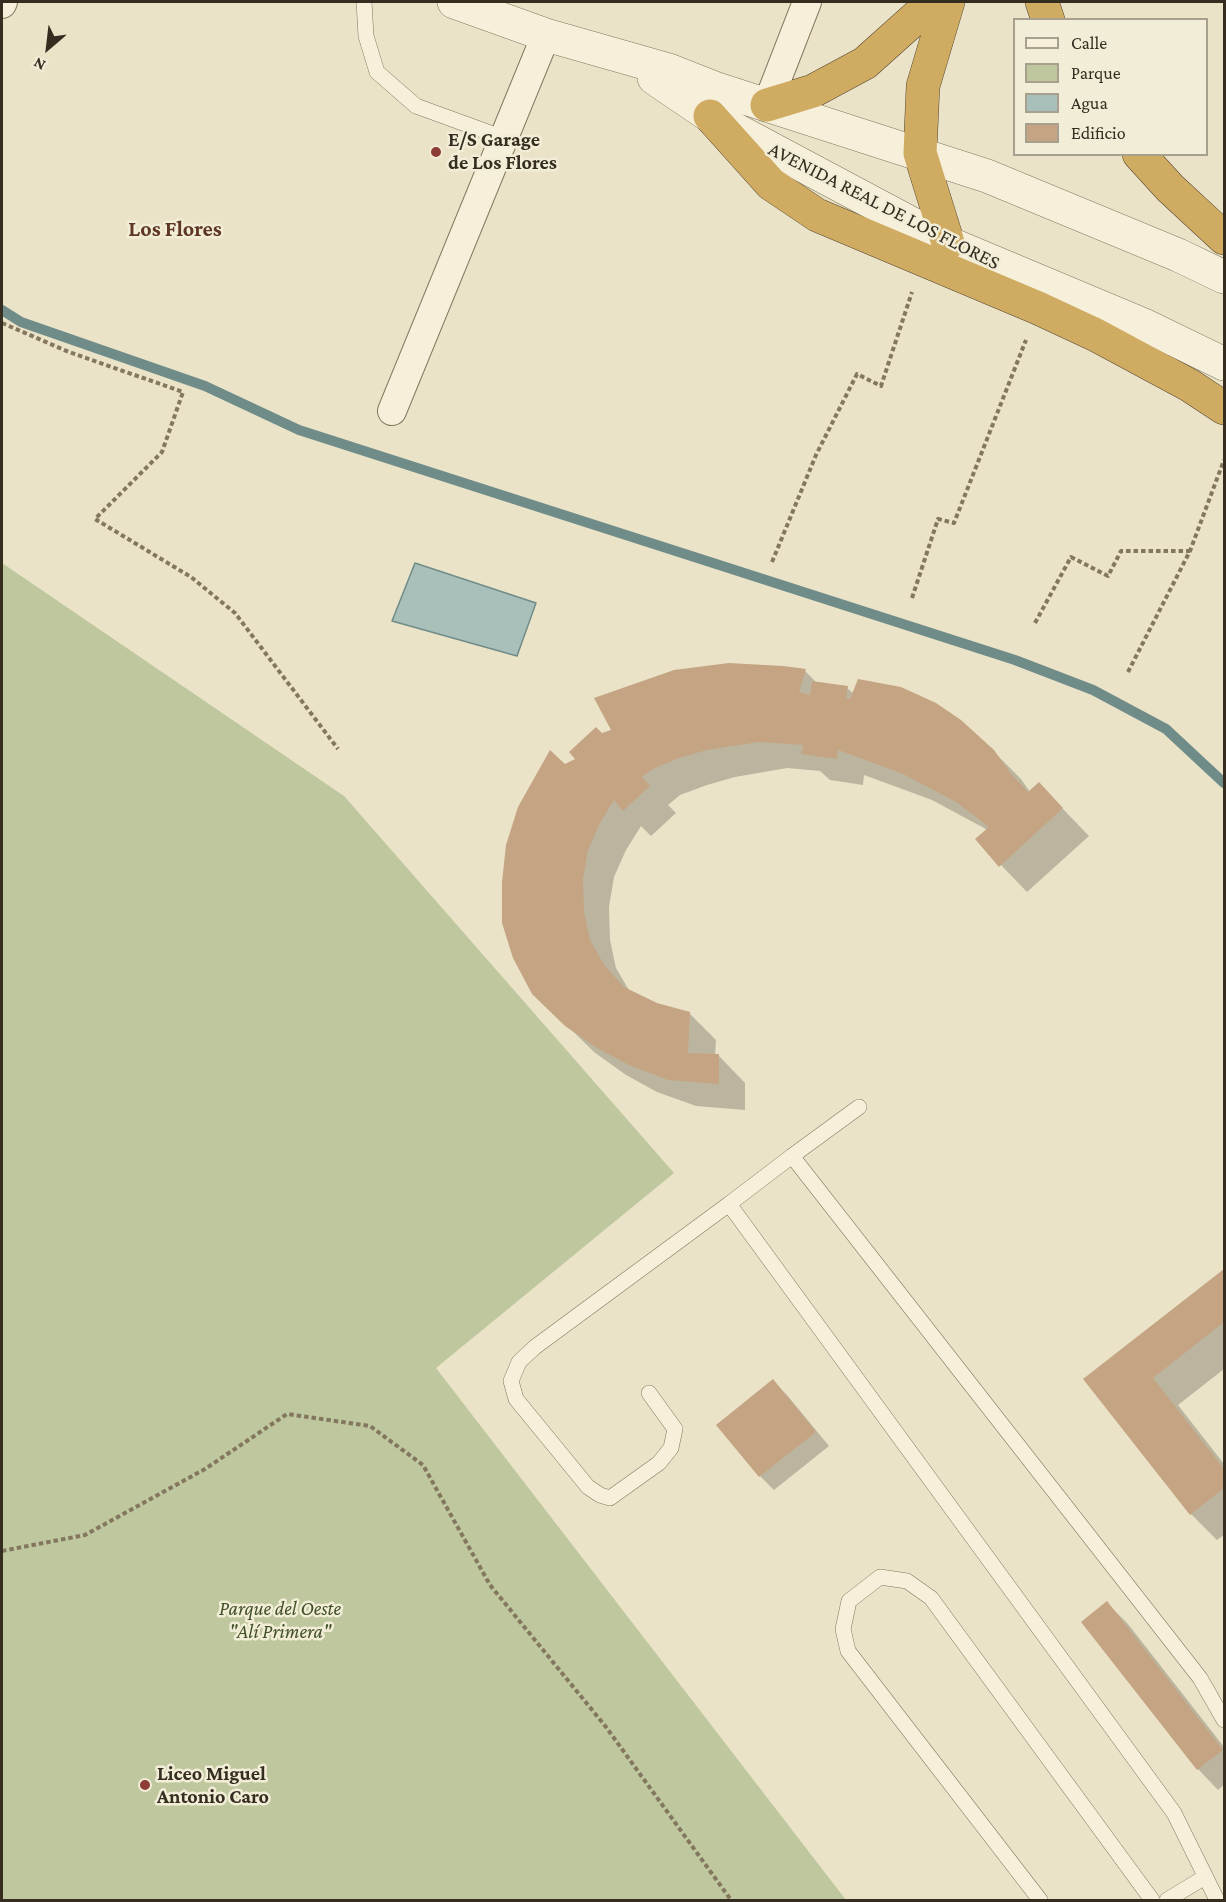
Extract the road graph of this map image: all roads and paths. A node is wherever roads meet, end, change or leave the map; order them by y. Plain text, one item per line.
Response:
1 (364, 2) edge
2 (454, 2) edge
3 (807, 2) edge
4 (933, 2) edge
5 (948, 2) edge
6 (1042, 2) edge
7 (1047, 18) edge
8 (546, 35) junction
9 (620, 56) junction
10 (767, 105) junction
11 (710, 117) joint
12 (504, 138) junction
13 (920, 153) junction
14 (1141, 156) edge
15 (1224, 238) edge
16 (935, 252) junction
17 (1224, 277) edge
18 (1038, 309) junction
19 (2, 323) edge
20 (1224, 364) edge
21 (1224, 408) edge
22 (393, 411) dead end
23 (1224, 460) edge
24 (1190, 551) junction
25 (772, 562) dead end
26 (912, 598) dead end
27 (1035, 623) dead end
28 (1128, 672) dead end
29 (338, 749) dead end
30 (859, 1107) dead end
31 (792, 1156) junction
32 (729, 1204) junction
33 (649, 1393) dead end
34 (2, 1551) edge
35 (1224, 1720) edge
36 (1205, 1877) junction
37 (731, 1900) edge
38 (1040, 1900) edge
39 (1152, 1900) edge
40 (1167, 1900) edge
41 (1217, 1900) edge

1 - 12 lane
2 - 8 street, AVENIDA REAL DE LOS FLORES
3 - 10 street
4 - 10 highway
5 - 13 highway
6 - 7 highway
8 - 9 street, AVENIDA REAL DE LOS FLORES
8 - 12 street
9 - 10 street, AVENIDA REAL DE LOS FLORES
9 - 11 street, AVENIDA REAL DE LOS FLORES
10 - 13 street, AVENIDA REAL DE LOS FLORES
11 - 16 highway
12 - 22 street
13 - 16 highway
13 - 17 street, AVENIDA REAL DE LOS FLORES
14 - 15 highway
16 - 18 highway
16 - 20 street, AVENIDA REAL DE LOS FLORES
16 - 25 path
18 - 21 highway
18 - 26 path
19 - 29 path
23 - 24 path
24 - 27 path
24 - 28 path
30 - 31 lane
31 - 32 lane
31 - 35 lane
32 - 33 lane
32 - 36 lane
34 - 37 path
36 - 40 lane
36 - 41 lane
38 - 39 lane

